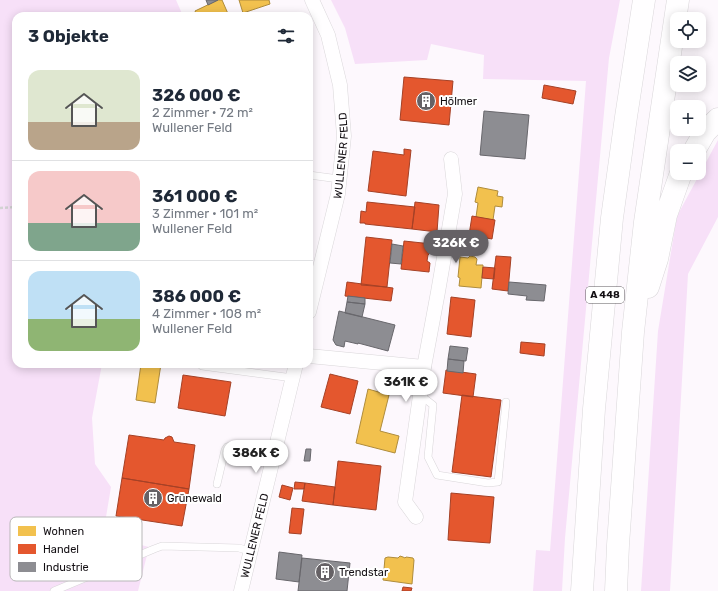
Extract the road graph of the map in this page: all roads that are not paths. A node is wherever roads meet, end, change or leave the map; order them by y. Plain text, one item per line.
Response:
1 (312, 0) edge
2 (644, 0) edge
3 (678, 0) edge
4 (718, 119) edge
5 (698, 144) edge
6 (450, 159) dead end
7 (313, 176) edge
8 (340, 179) junction
9 (678, 180) edge
10 (313, 296) edge
11 (633, 332) junction
12 (313, 356) edge
13 (424, 367) junction
14 (217, 368) edge
15 (295, 368) edge
16 (293, 378) junction
17 (420, 395) junction
18 (506, 402) dead end
19 (274, 453) junction
20 (217, 484) dead end
21 (416, 517) dead end
22 (250, 551) junction
23 (142, 554) edge
24 (78, 581) edge
25 (54, 591) edge
26 (241, 591) edge
27 (582, 591) edge
28 (616, 591) edge

1 - 8 street, WULLENER FELD
2 - 27 highway, A 448
3 - 11 highway, A 448
4 - 5 highway
6 - 13 street
7 - 8 lane
8 - 10 street, WULLENER FELD
9 - 11 highway
11 - 28 highway, A 448
12 - 13 street
13 - 17 street
14 - 16 lane
15 - 16 street, WULLENER FELD
16 - 19 street, WULLENER FELD
17 - 18 lane
17 - 21 street
19 - 20 lane
19 - 22 street, WULLENER FELD
22 - 23 lane
22 - 26 street, WULLENER FELD
24 - 25 lane

